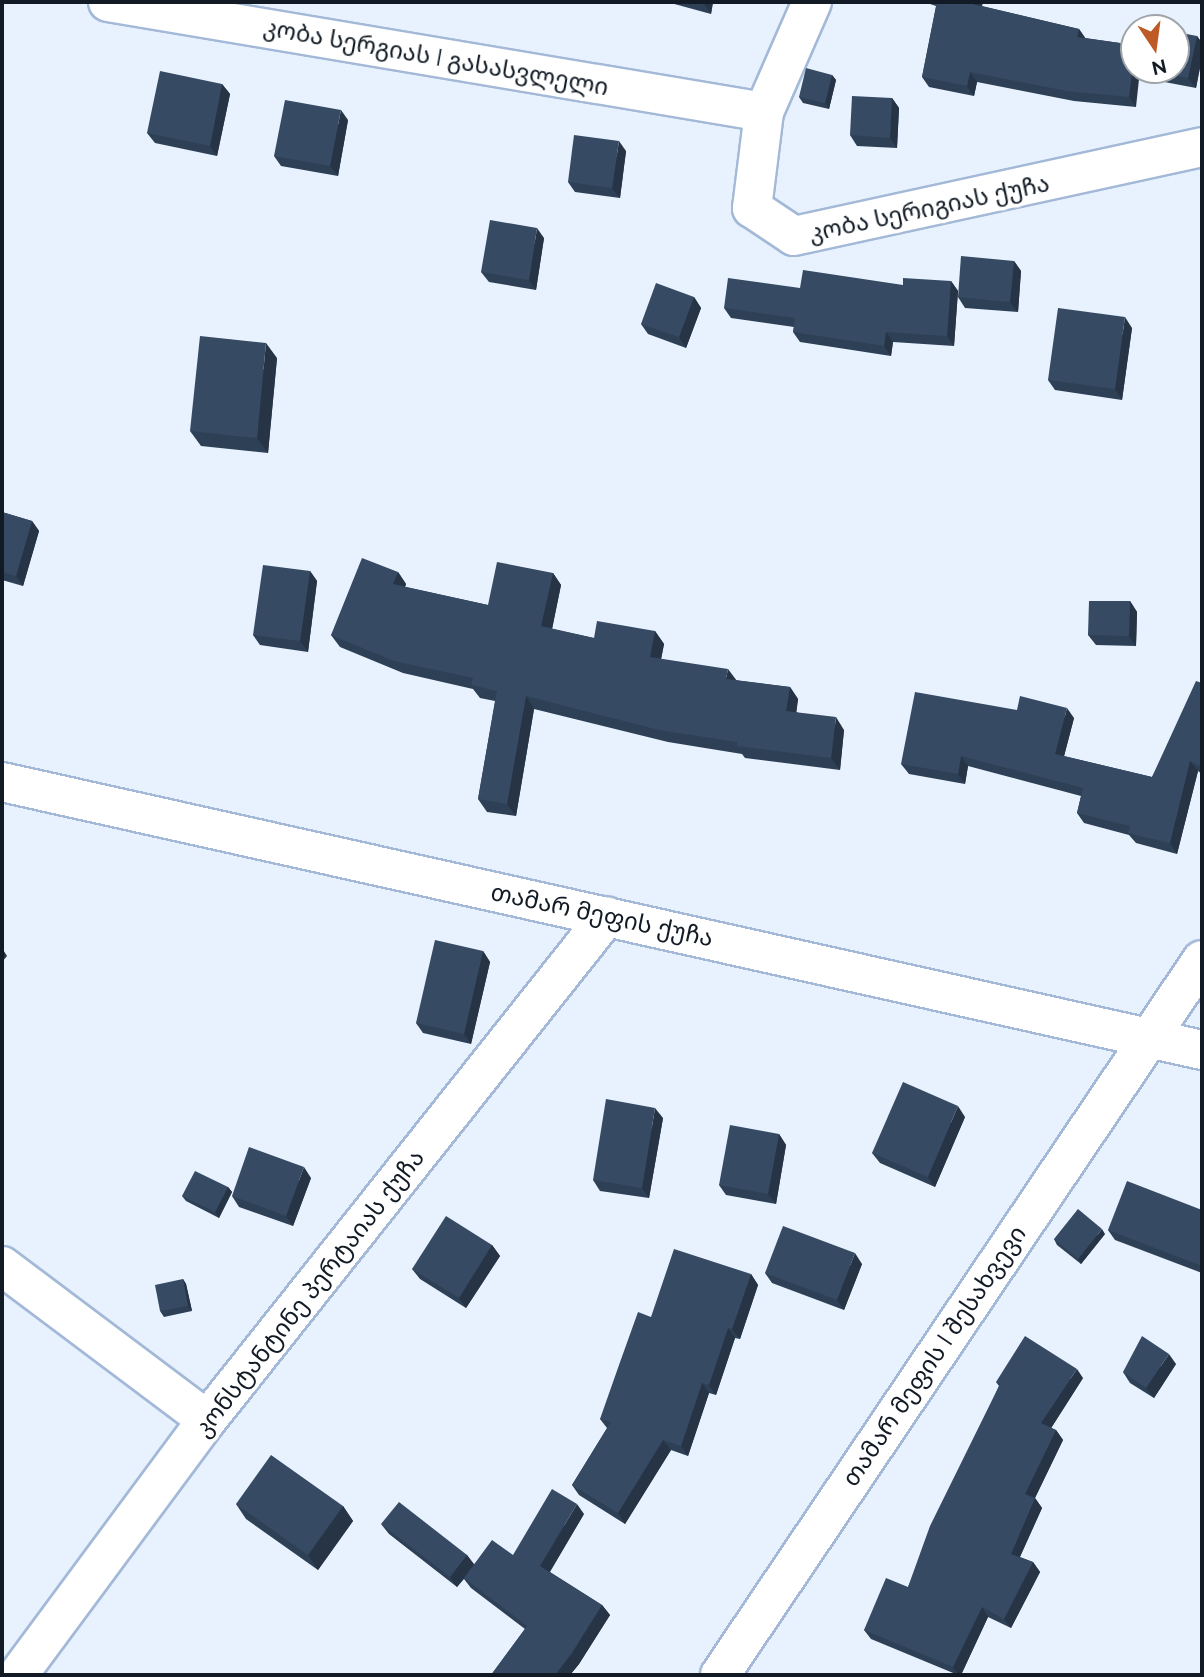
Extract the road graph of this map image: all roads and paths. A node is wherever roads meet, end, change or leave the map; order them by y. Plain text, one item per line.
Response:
1 (108, 2) edge
2 (812, 2) edge
3 (764, 112) junction
4 (1202, 147) edge
5 (2, 782) edge
6 (607, 916) junction
7 (1202, 960) edge
8 (1147, 1036) junction
9 (1202, 1050) edge
10 (2, 1265) edge
11 (207, 1420) junction
12 (18, 1675) edge
13 (720, 1675) edge

1 - 3 street, კობა სერგიას I გასასვლელი
2 - 3 street, კობა სერიგიას ქუჩა
3 - 4 street, კობა სერიგიას ქუჩა
5 - 6 street, თამარ მეფის ქუჩა
6 - 8 street, თამარ მეფის ქუჩა
6 - 11 street, კონსტანტინე პერტაიას ქუჩა
7 - 8 street, თამარ მეფის I შესახვევი
8 - 9 street, თამარ მეფის ქუჩა
8 - 13 street, თამარ მეფის I შესახვევი
10 - 11 street
11 - 12 street, კონსტანტინე პერტაიას ქუჩა

